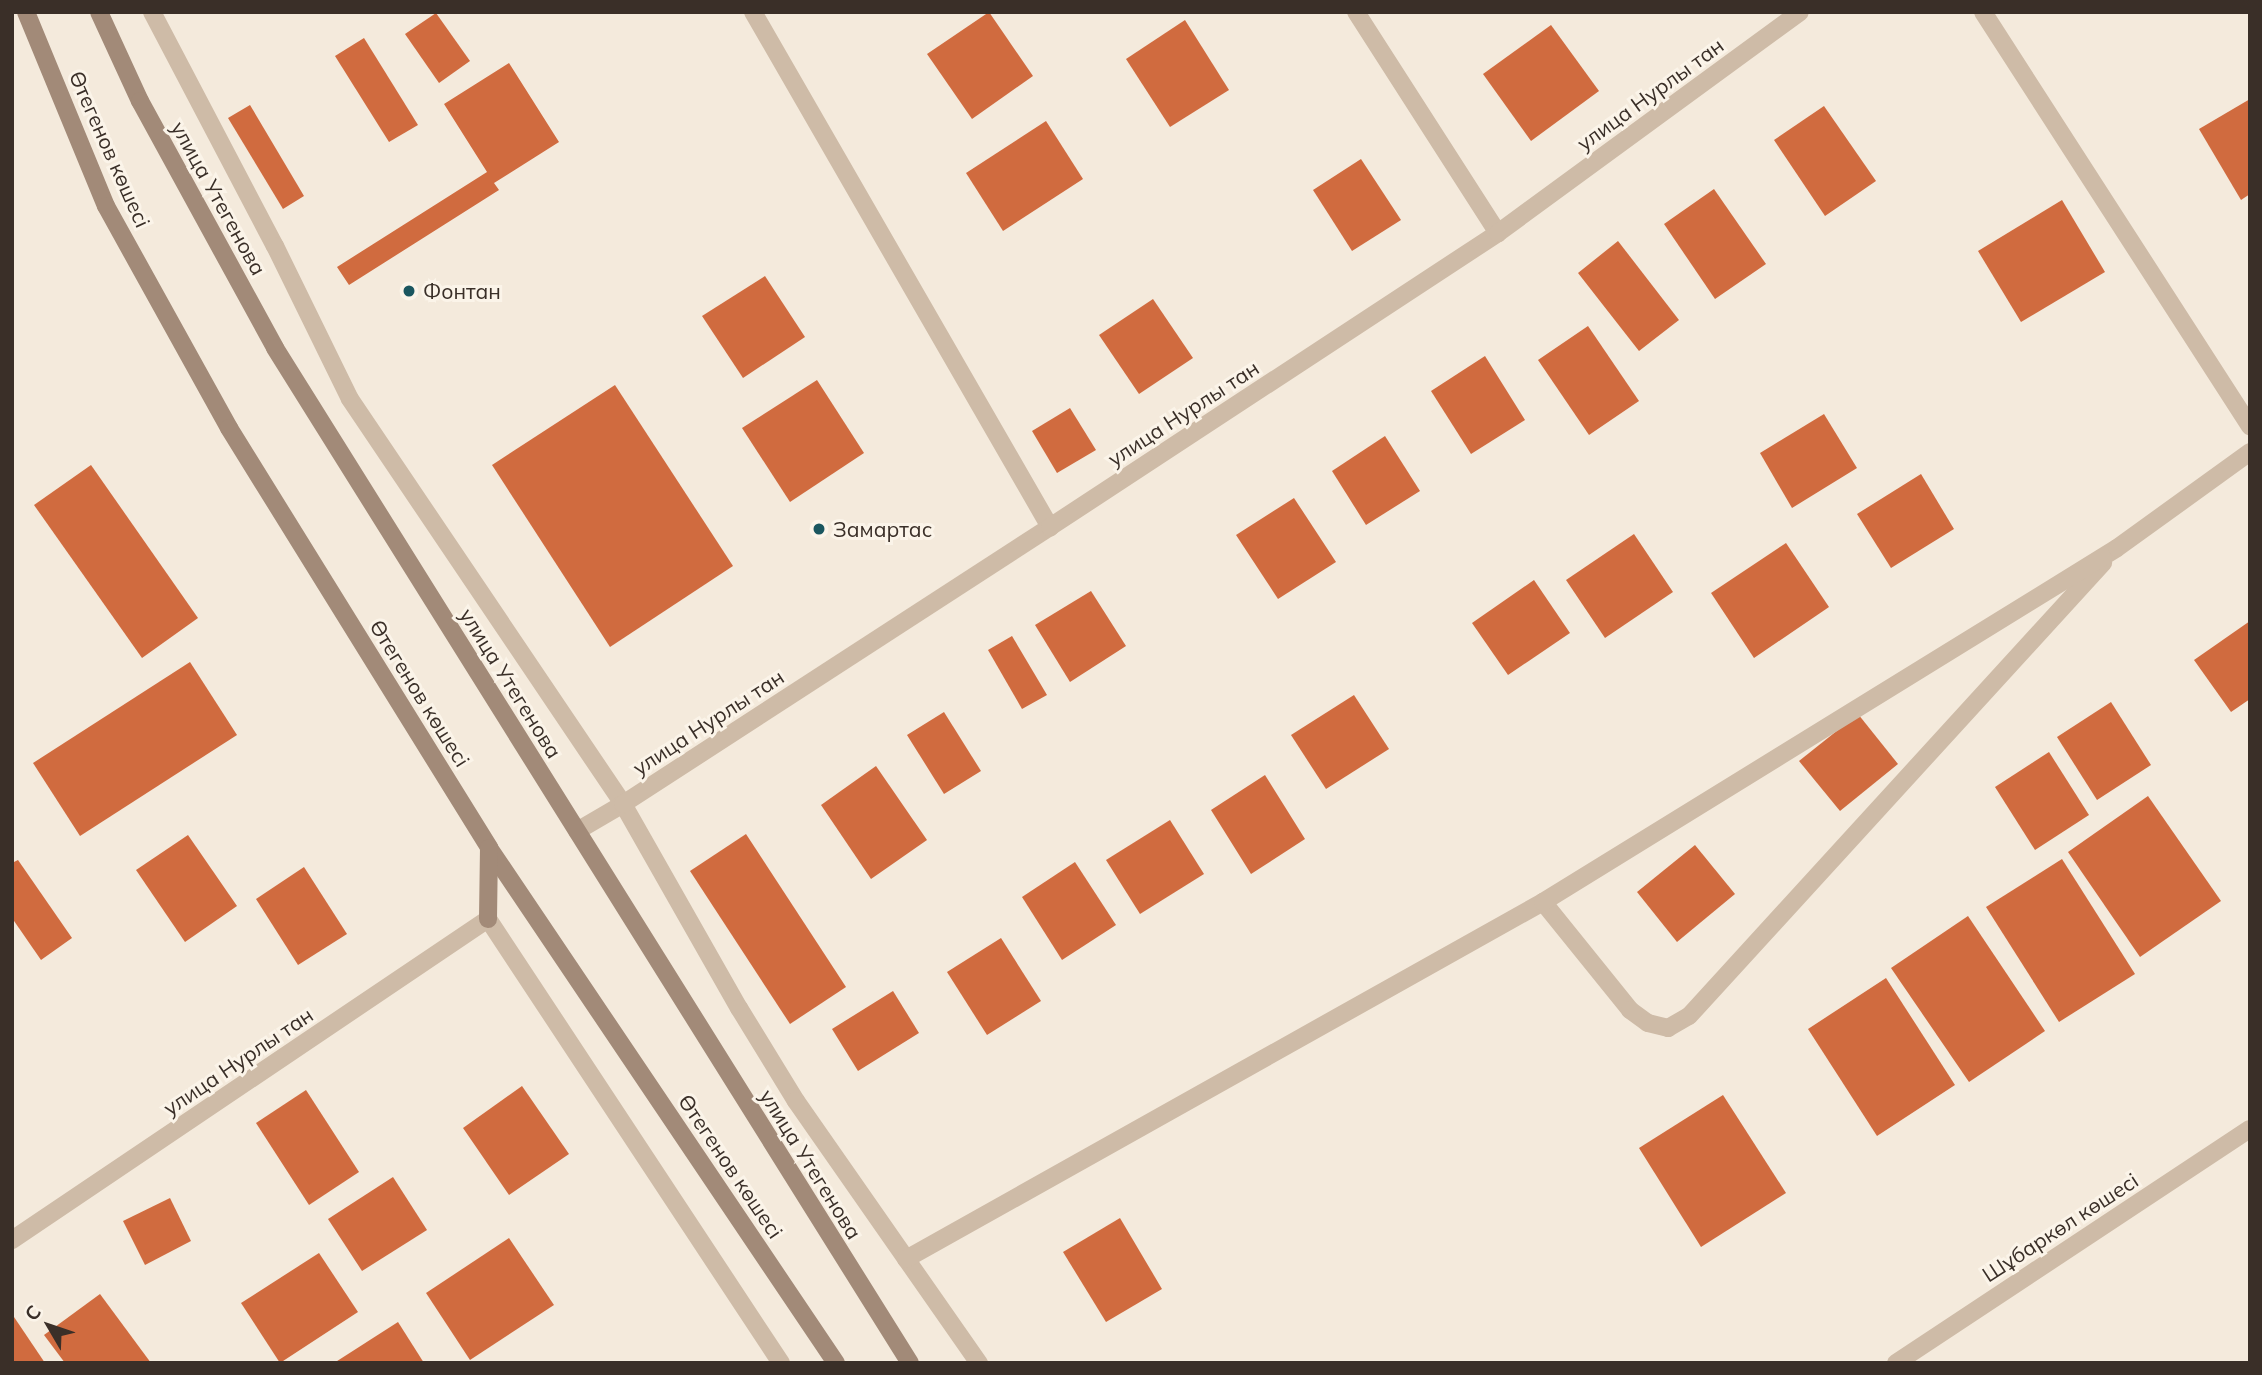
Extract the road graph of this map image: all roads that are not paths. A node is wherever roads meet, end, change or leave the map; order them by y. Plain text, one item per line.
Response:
1 (26, 12) edge
2 (99, 12) edge
3 (152, 12) edge
4 (753, 12) edge
5 (1356, 12) edge
6 (1800, 12) edge
7 (1983, 12) edge
8 (1498, 233) junction
9 (2250, 426) edge
10 (2250, 452) edge
11 (1050, 527) junction
12 (2117, 548) junction
13 (622, 804) junction
14 (576, 831) junction
15 (489, 848) junction
16 (1544, 902) junction
17 (488, 919) junction
18 (2250, 1129) edge
19 (12, 1240) edge
20 (906, 1259) junction
21 (781, 1363) edge
22 (835, 1363) edge
23 (910, 1363) edge
24 (979, 1363) edge
25 (1896, 1363) edge

1 - 15 main road, Өтегенов көшесі
2 - 14 main road, улица Утегенова
3 - 13 street
4 - 11 street
5 - 8 street
6 - 8 street, улица Нурлы тан
7 - 9 street
8 - 11 street, улица Нурлы тан
10 - 12 street
11 - 13 street, улица Нурлы тан
12 - 16 street
12 - 16 street
13 - 14 street, улица Нурлы тан
13 - 20 street
14 - 23 main road, улица Утегенова
15 - 17 main road
15 - 22 main road, Өтегенов көшесі
16 - 20 street
17 - 19 street, улица Нурлы тан
17 - 21 street
18 - 25 street, Шұбаркөл көшесі
20 - 24 street

